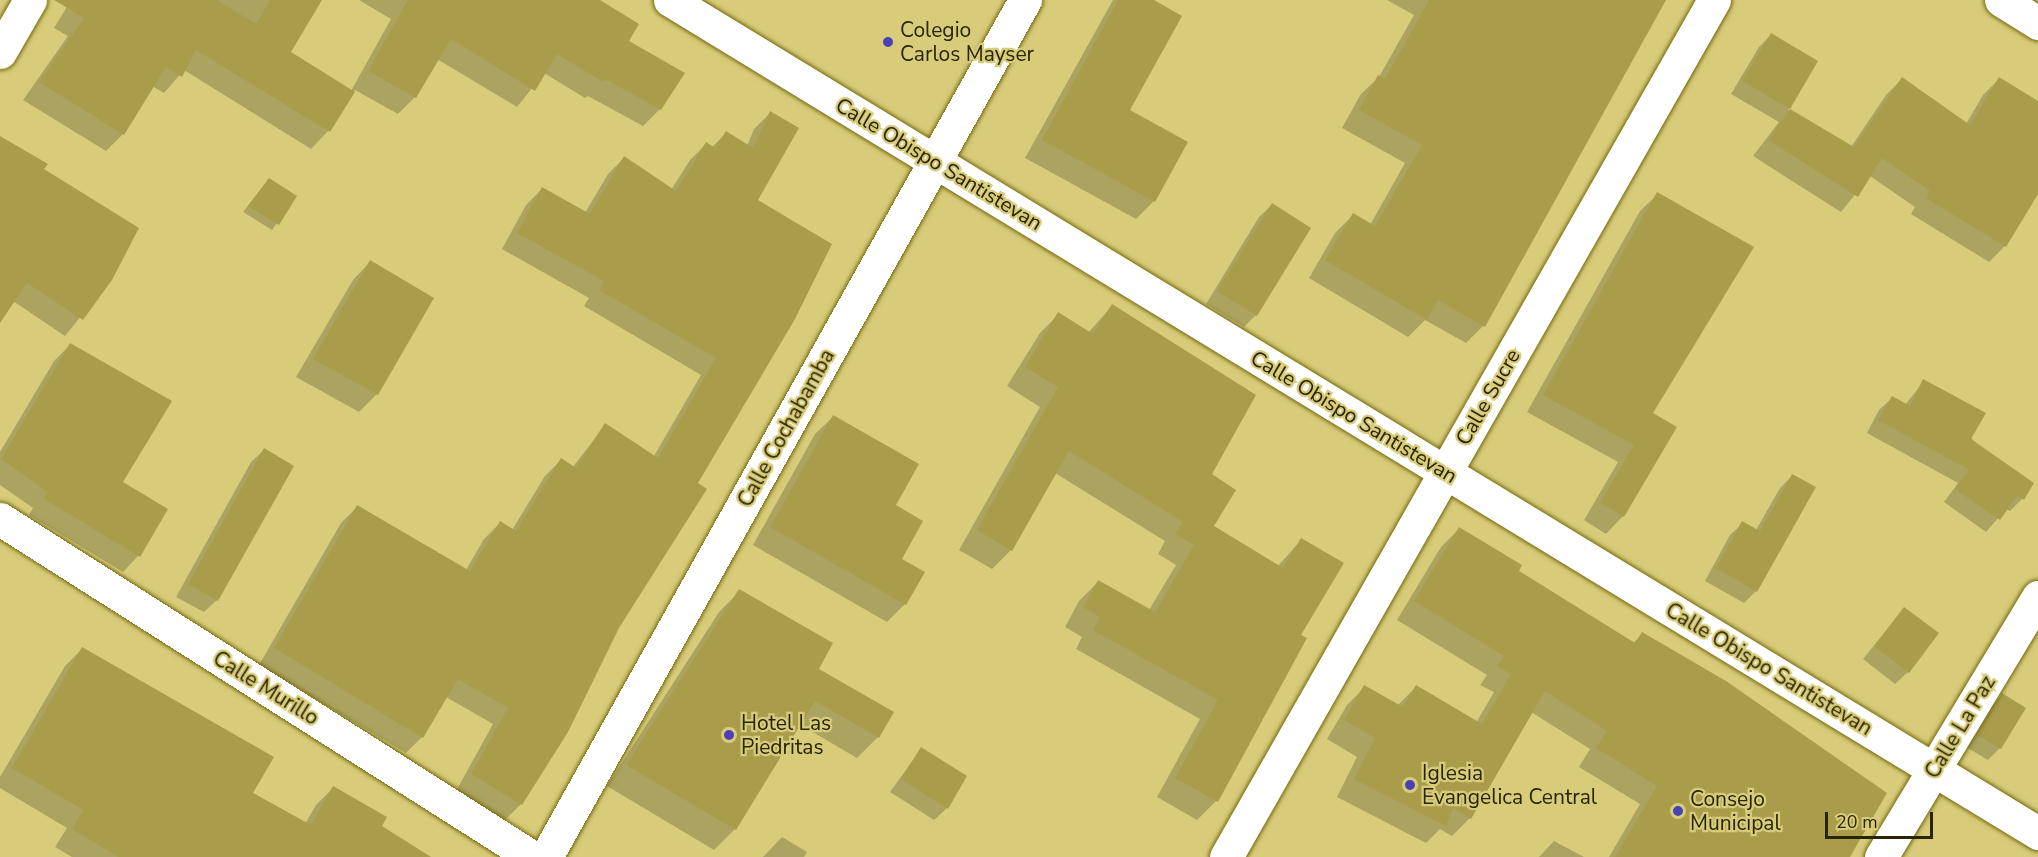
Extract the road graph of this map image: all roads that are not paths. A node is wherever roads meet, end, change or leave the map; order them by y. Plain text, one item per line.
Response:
1 (30, 0) edge
2 (670, 0) edge
3 (1025, 0) edge
4 (1714, 0) edge
5 (2001, 0) edge
6 (2038, 23) edge
7 (0, 52) edge
8 (935, 161) junction
9 (1445, 472) junction
10 (0, 519) edge
11 (2038, 597) edge
12 (1934, 769) junction
13 (2038, 833) edge
14 (532, 857) edge
15 (546, 857) edge
16 (1226, 857) edge
17 (1881, 857) edge

1 - 7 street
2 - 8 street, Calle Obispo Santistevan
3 - 8 street, Calle Cochabamba
4 - 9 street, Calle Sucre
5 - 6 street
8 - 9 street, Calle Obispo Santistevan
8 - 15 street, Calle Cochabamba
9 - 12 street, Calle Obispo Santistevan
9 - 16 street, Calle Sucre
10 - 14 street, Calle Murillo
11 - 12 street, Calle La Paz
12 - 13 street, Calle Obispo Santistevan
12 - 17 street, Calle La Paz

